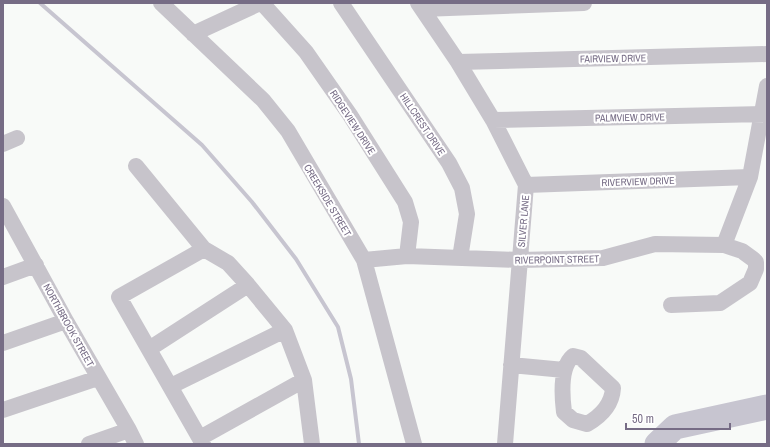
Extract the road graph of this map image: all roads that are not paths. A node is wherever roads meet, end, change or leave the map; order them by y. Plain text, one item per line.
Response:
1 (161, 3) edge
2 (261, 3) edge
3 (341, 3) edge
4 (584, 3) edge
5 (420, 6) edge
6 (176, 10) edge
7 (193, 34) junction
8 (767, 54) edge
9 (458, 62) junction
10 (767, 86) edge
11 (765, 114) edge
12 (493, 120) junction
13 (136, 166) dead end
14 (750, 176) junction
15 (526, 185) junction
16 (4, 208) edge
17 (724, 245) junction
18 (204, 249) junction
19 (407, 256) junction
20 (460, 258) junction
21 (364, 260) junction
22 (520, 260) junction
23 (36, 265) junction
24 (3, 277) edge
25 (248, 285) junction
26 (671, 305) dead end
27 (66, 321) junction
28 (285, 330) junction
29 (3, 343) edge
30 (149, 349) junction
31 (511, 365) junction
32 (564, 370) dead end
33 (98, 378) junction
34 (304, 380) junction
35 (171, 386) junction
36 (3, 410) edge
37 (132, 437) edge
38 (202, 441) edge
39 (311, 443) edge
40 (89, 444) edge
41 (414, 444) edge
42 (505, 444) edge

1 - 6 street, CREEKSIDE STREET
2 - 7 street
2 - 19 street, RIDGEVIEW DRIVE
3 - 20 street, HILLCREST DRIVE
4 - 5 street
5 - 9 street, SILVER LANE
6 - 7 street, CREEKSIDE STREET
7 - 21 street, CREEKSIDE STREET
8 - 9 street, FAIRVIEW DRIVE
9 - 12 street, SILVER LANE
10 - 11 street
11 - 12 street, PALMVIEW DRIVE
11 - 14 street
12 - 15 street, SILVER LANE
13 - 18 street
14 - 15 street, RIVERVIEW DRIVE
14 - 17 street
15 - 22 street, SILVER LANE
16 - 23 street, NORTHBROOK STREET
17 - 22 street, RIVERPOINT STREET
17 - 26 street, RIVERPOINT STREET
18 - 25 street
18 - 30 street
19 - 20 street, RIVERPOINT STREET
19 - 21 street, RIVERPOINT STREET
20 - 22 street, RIVERPOINT STREET
21 - 41 street, CREEKSIDE STREET
22 - 31 street, SILVER LANE
23 - 24 street
23 - 27 street, NORTHBROOK STREET
25 - 28 street
25 - 30 street
27 - 29 street
27 - 33 street, NORTHBROOK STREET
28 - 34 street
28 - 35 street
30 - 35 street
31 - 32 street
31 - 42 street, SILVER LANE
33 - 36 street
33 - 37 street, NORTHBROOK STREET
34 - 38 street
34 - 39 street
35 - 38 street
37 - 40 street

